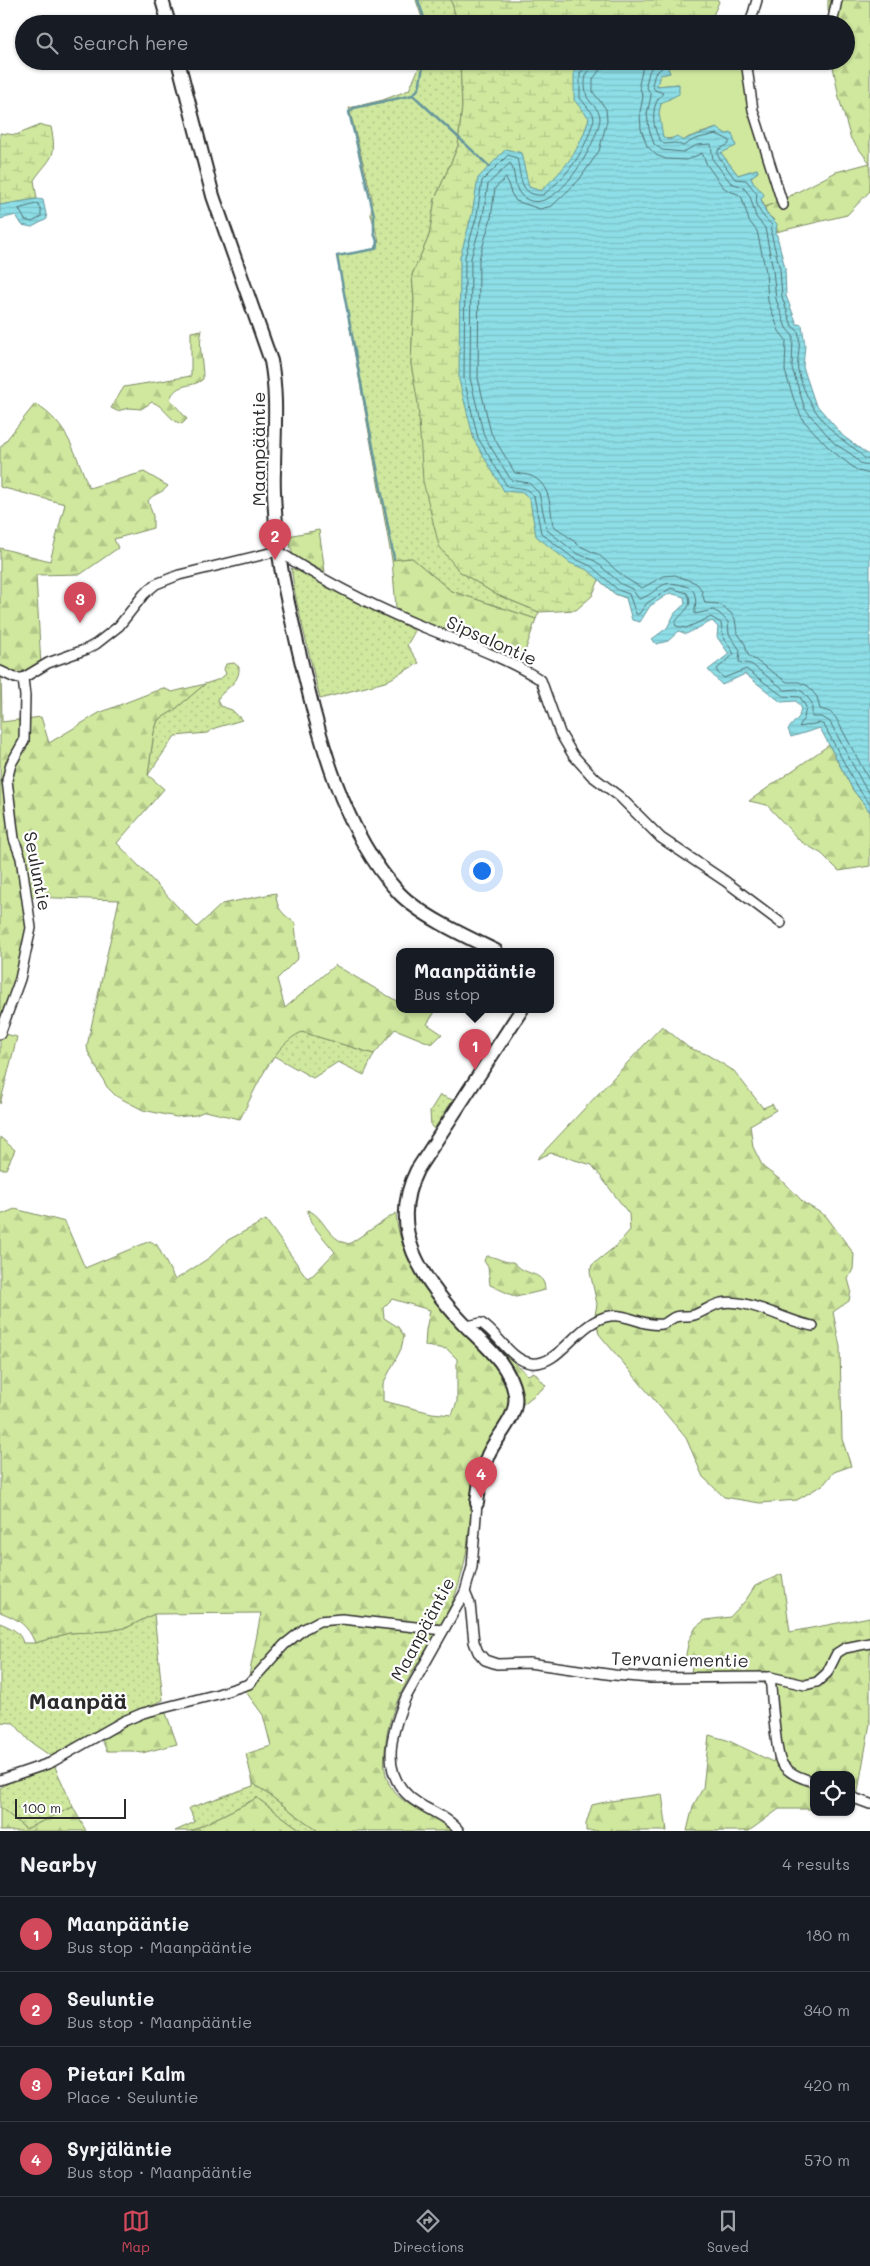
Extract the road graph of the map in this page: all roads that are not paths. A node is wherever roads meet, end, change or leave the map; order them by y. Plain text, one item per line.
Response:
1 (162, 0) edge
2 (757, 0) edge
3 (837, 0) edge
4 (166, 15) edge
5 (753, 15) edge
6 (834, 15) edge
7 (180, 70) edge
8 (747, 70) edge
9 (783, 205) dead end
10 (278, 551) junction
11 (0, 671) edge
12 (23, 678) junction
13 (781, 924) dead end
14 (490, 948) edge
15 (519, 1013) edge
16 (0, 1034) edge
17 (467, 1326) junction
18 (812, 1326) dead end
19 (477, 1503) joint
20 (465, 1592) junction
21 (444, 1630) junction
22 (870, 1643) edge
23 (770, 1677) junction
24 (0, 1780) edge
25 (810, 1780) edge
26 (855, 1798) edge
27 (870, 1804) edge
28 (460, 1831) edge

1 - 4 street
2 - 5 street
3 - 6 street
7 - 10 street, Maanpääntie
8 - 9 street
10 - 12 street
10 - 13 street, Sipsalontie
10 - 14 street, Maanpääntie
11 - 12 street
12 - 16 street, Seuluntie
15 - 17 street, Maanpääntie
17 - 18 street
17 - 19 street, Maanpääntie
19 - 20 street, Maanpääntie
20 - 21 street, Maanpääntie
20 - 23 street, Tervaniementie
21 - 24 street
21 - 28 street, Maanpääntie
22 - 23 street, Tervaniementie
23 - 25 street
26 - 27 street

